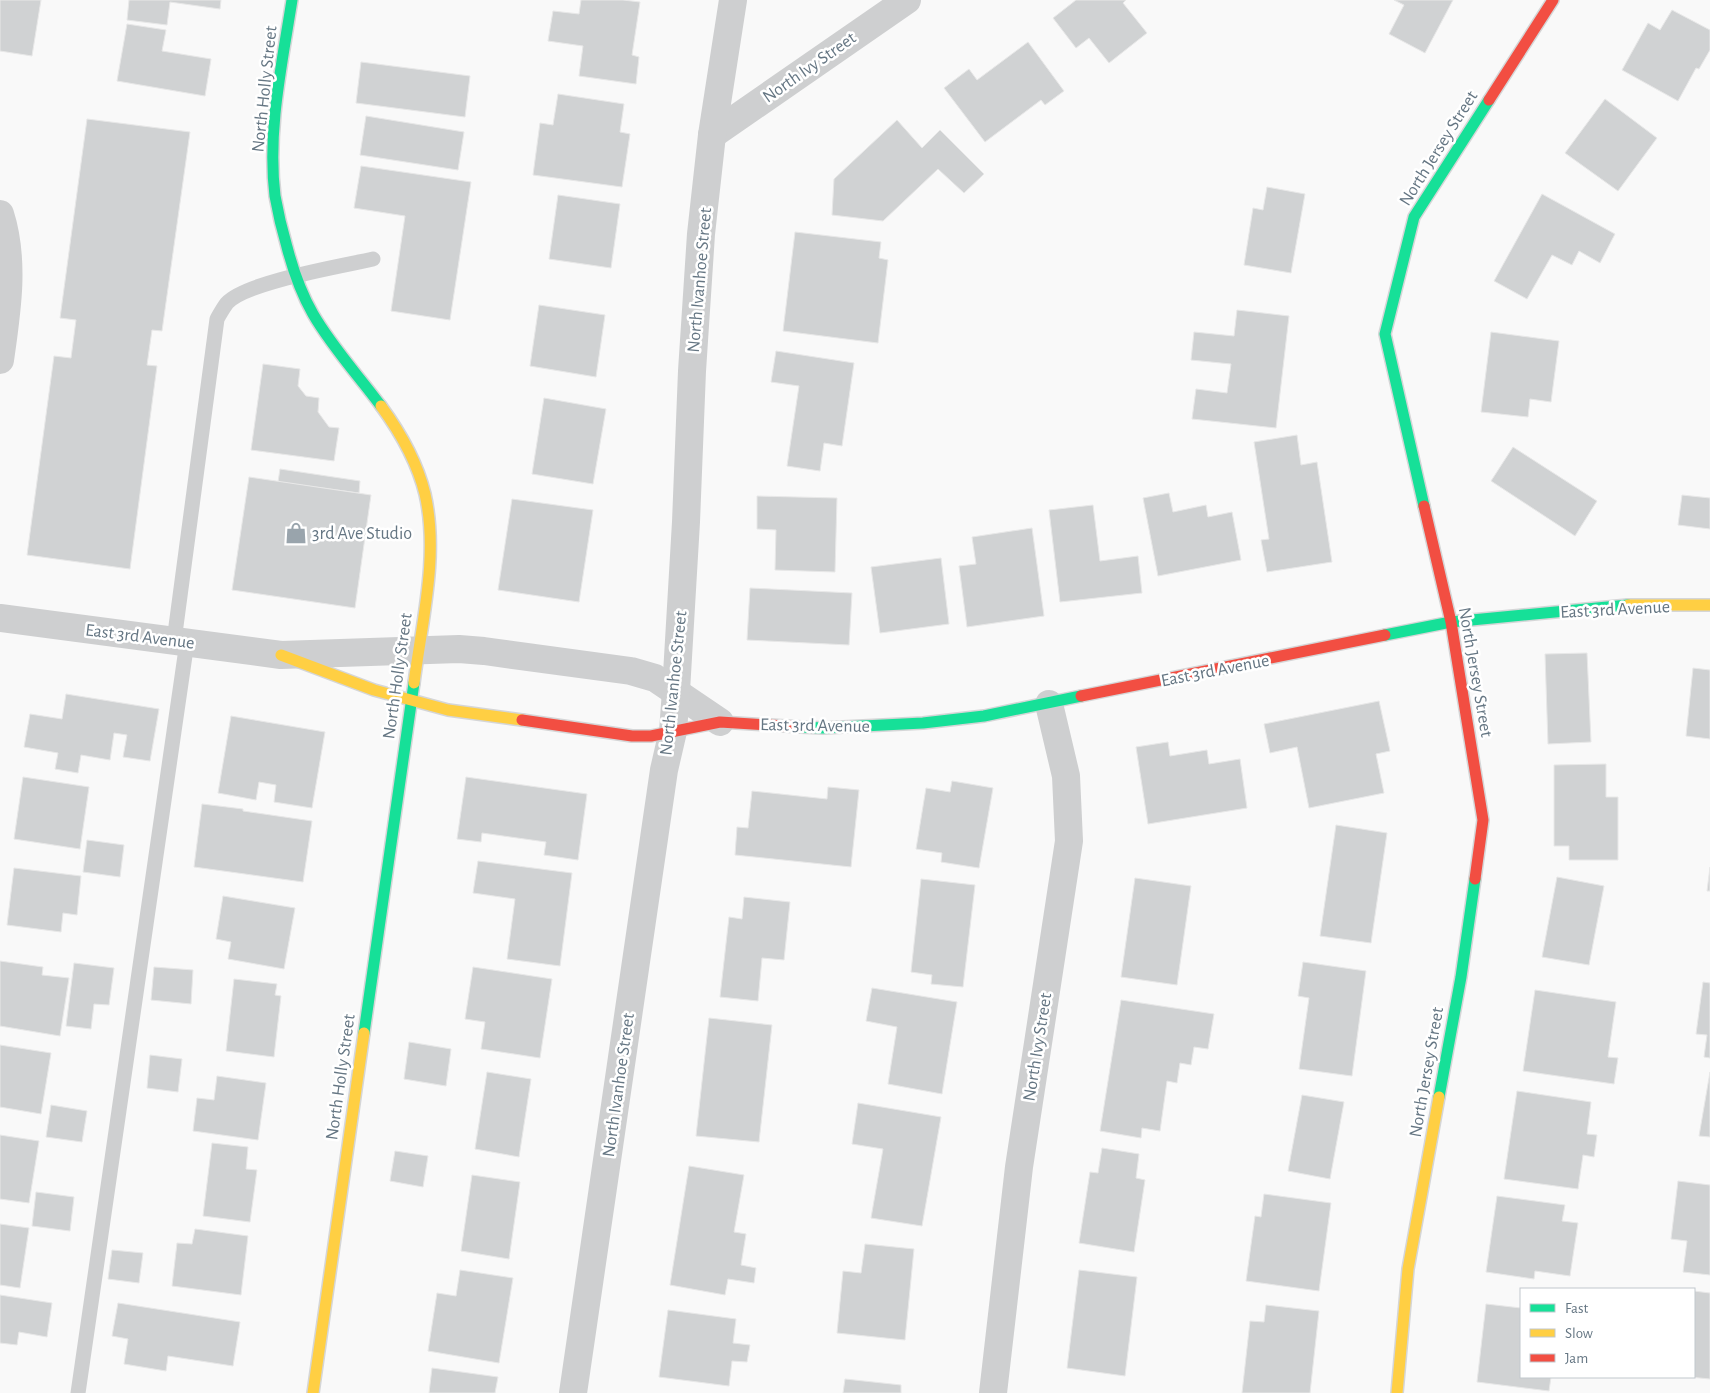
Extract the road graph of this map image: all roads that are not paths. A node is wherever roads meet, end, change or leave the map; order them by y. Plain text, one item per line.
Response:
1 (292, 0) edge
2 (733, 0) edge
3 (907, 0) edge
4 (1552, 0) edge
5 (712, 135) junction
6 (0, 214) edge
7 (373, 259) dead end
8 (296, 276) junction
9 (0, 360) edge
10 (1710, 605) edge
11 (0, 618) edge
12 (1450, 622) junction
13 (181, 642) junction
14 (418, 650) junction
15 (281, 655) junction
16 (676, 691) junction
17 (411, 701) junction
18 (1048, 704) junction
19 (720, 722) junction
20 (672, 731) junction
21 (78, 1393) edge
22 (313, 1393) edge
23 (573, 1393) edge
24 (992, 1393) edge
25 (1397, 1393) edge

1 - 8 street, North Holly Street
2 - 5 street, North Ivanhoe Street
3 - 5 street, North Ivy Street
4 - 12 street, North Jersey Street
5 - 16 street, North Ivanhoe Street
6 - 9 street
7 - 8 lane
8 - 13 lane
8 - 14 street, North Holly Street
10 - 12 street, East 3rd Avenue
11 - 13 street, East 3rd Avenue
12 - 18 street, East 3rd Avenue
12 - 25 street, North Jersey Street
13 - 15 street, East 3rd Avenue
13 - 21 lane
14 - 15 street, East 3rd Avenue
14 - 16 street, East 3rd Avenue
14 - 17 street, North Holly Street
15 - 17 street, East 3rd Avenue
16 - 19 street, East 3rd Avenue
16 - 20 street, North Ivanhoe Street
17 - 20 street, East 3rd Avenue
17 - 22 street, North Holly Street
18 - 19 street, East 3rd Avenue
18 - 24 street, North Ivy Street
19 - 20 street, East 3rd Avenue
20 - 23 street, North Ivanhoe Street

